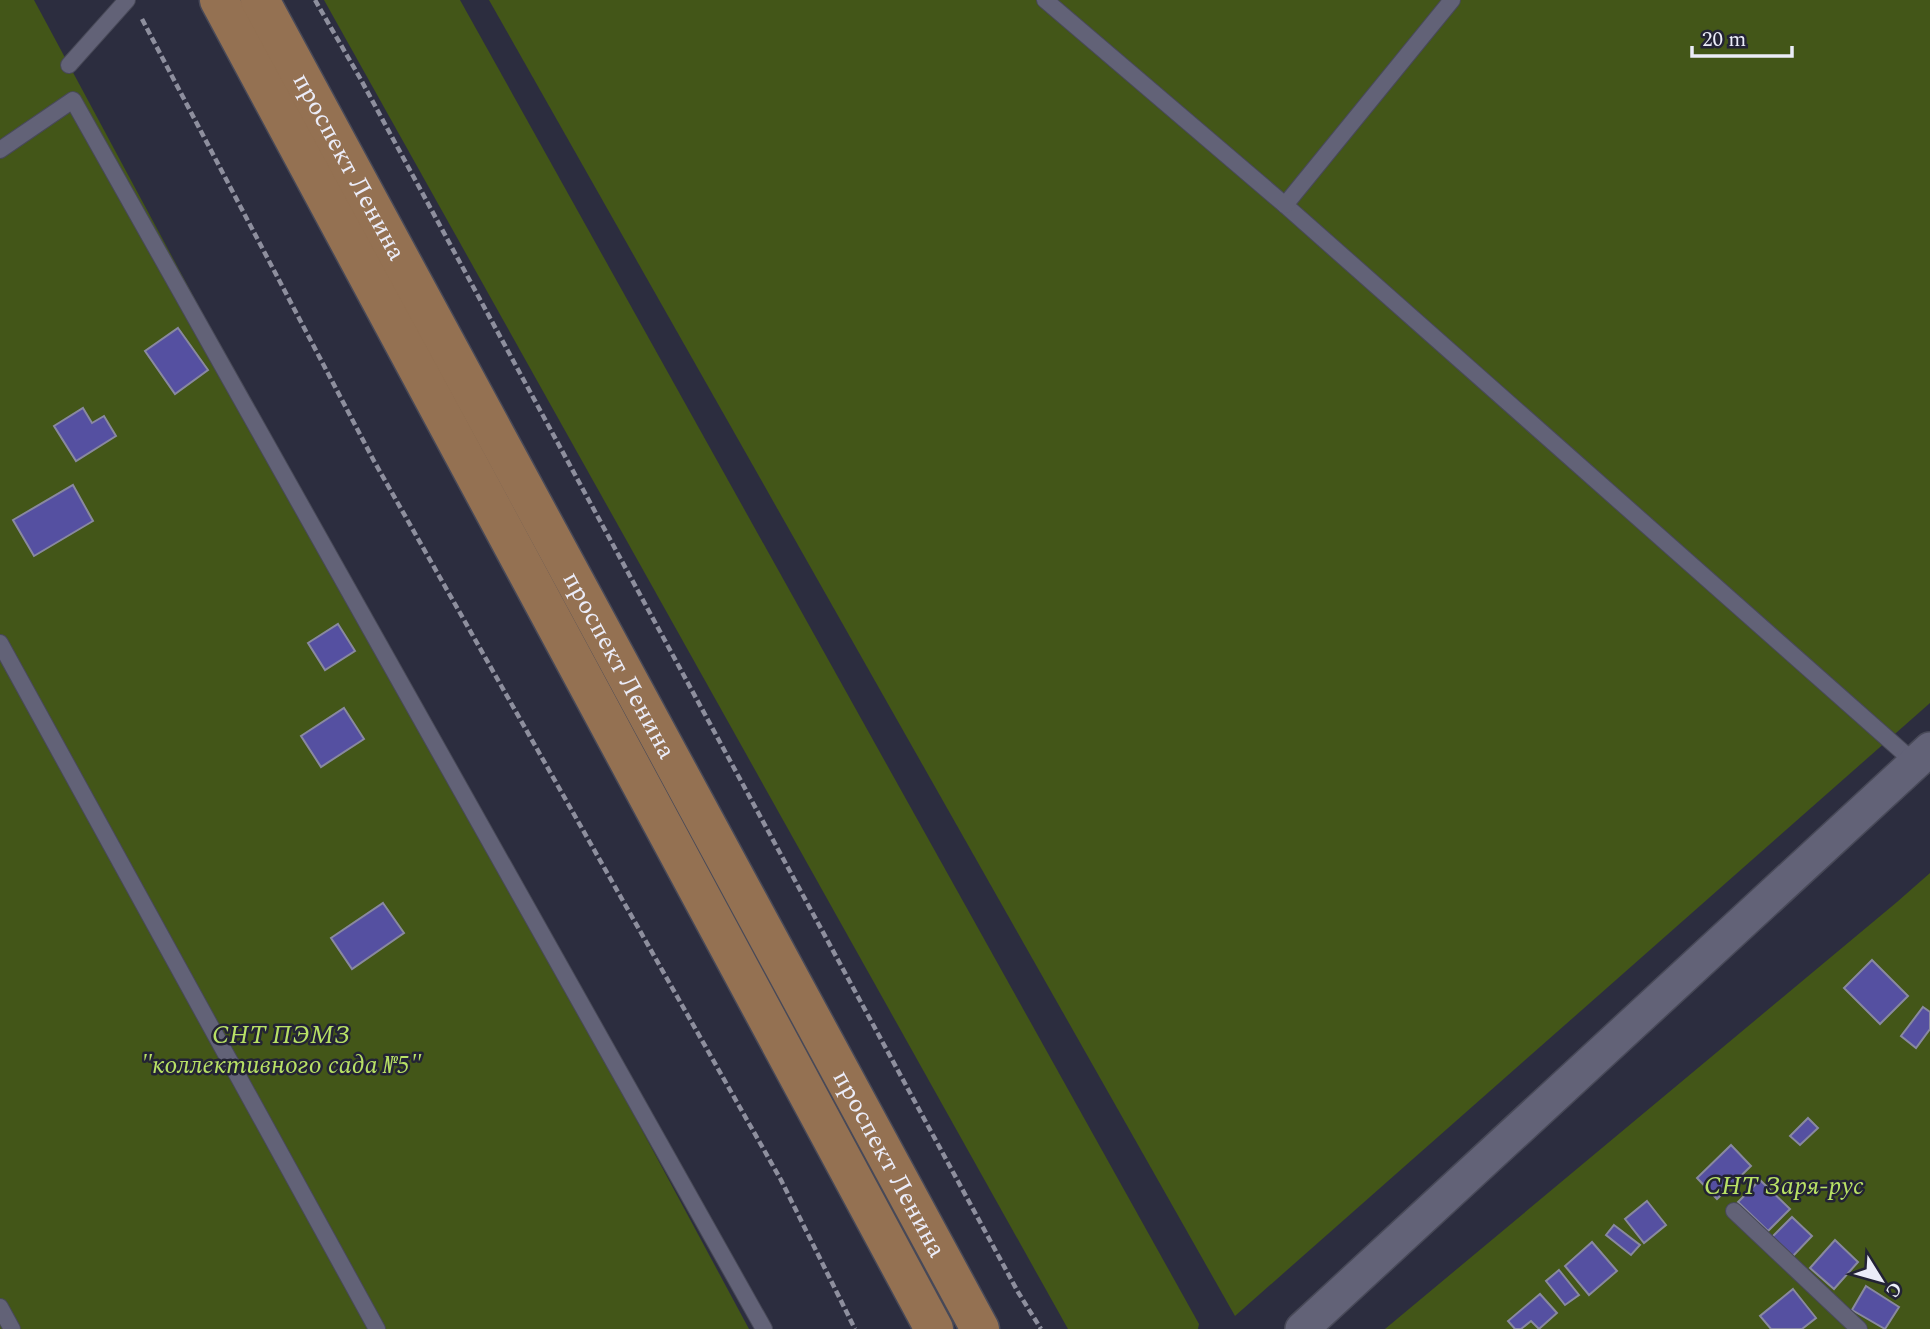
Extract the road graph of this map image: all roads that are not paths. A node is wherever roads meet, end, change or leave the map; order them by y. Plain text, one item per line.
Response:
1 (127, 0) edge
2 (219, 0) edge
3 (260, 0) edge
4 (1045, 0) edge
5 (1452, 0) edge
6 (69, 65) dead end
7 (0, 150) edge
8 (1285, 205) junction
9 (0, 643) edge
10 (1922, 756) edge
11 (1734, 1211) dead end
12 (0, 1307) edge
13 (12, 1329) edge
14 (377, 1329) edge
15 (764, 1329) edge
16 (934, 1329) edge
17 (979, 1329) edge
18 (1302, 1329) edge
19 (1859, 1329) edge

1 - 6 lane
2 - 16 main road, проспект Ленина
3 - 17 main road, проспект Ленина
4 - 8 lane
5 - 8 lane
7 - 15 lane
8 - 10 lane
9 - 14 lane
10 - 18 street
11 - 19 lane
12 - 13 lane

